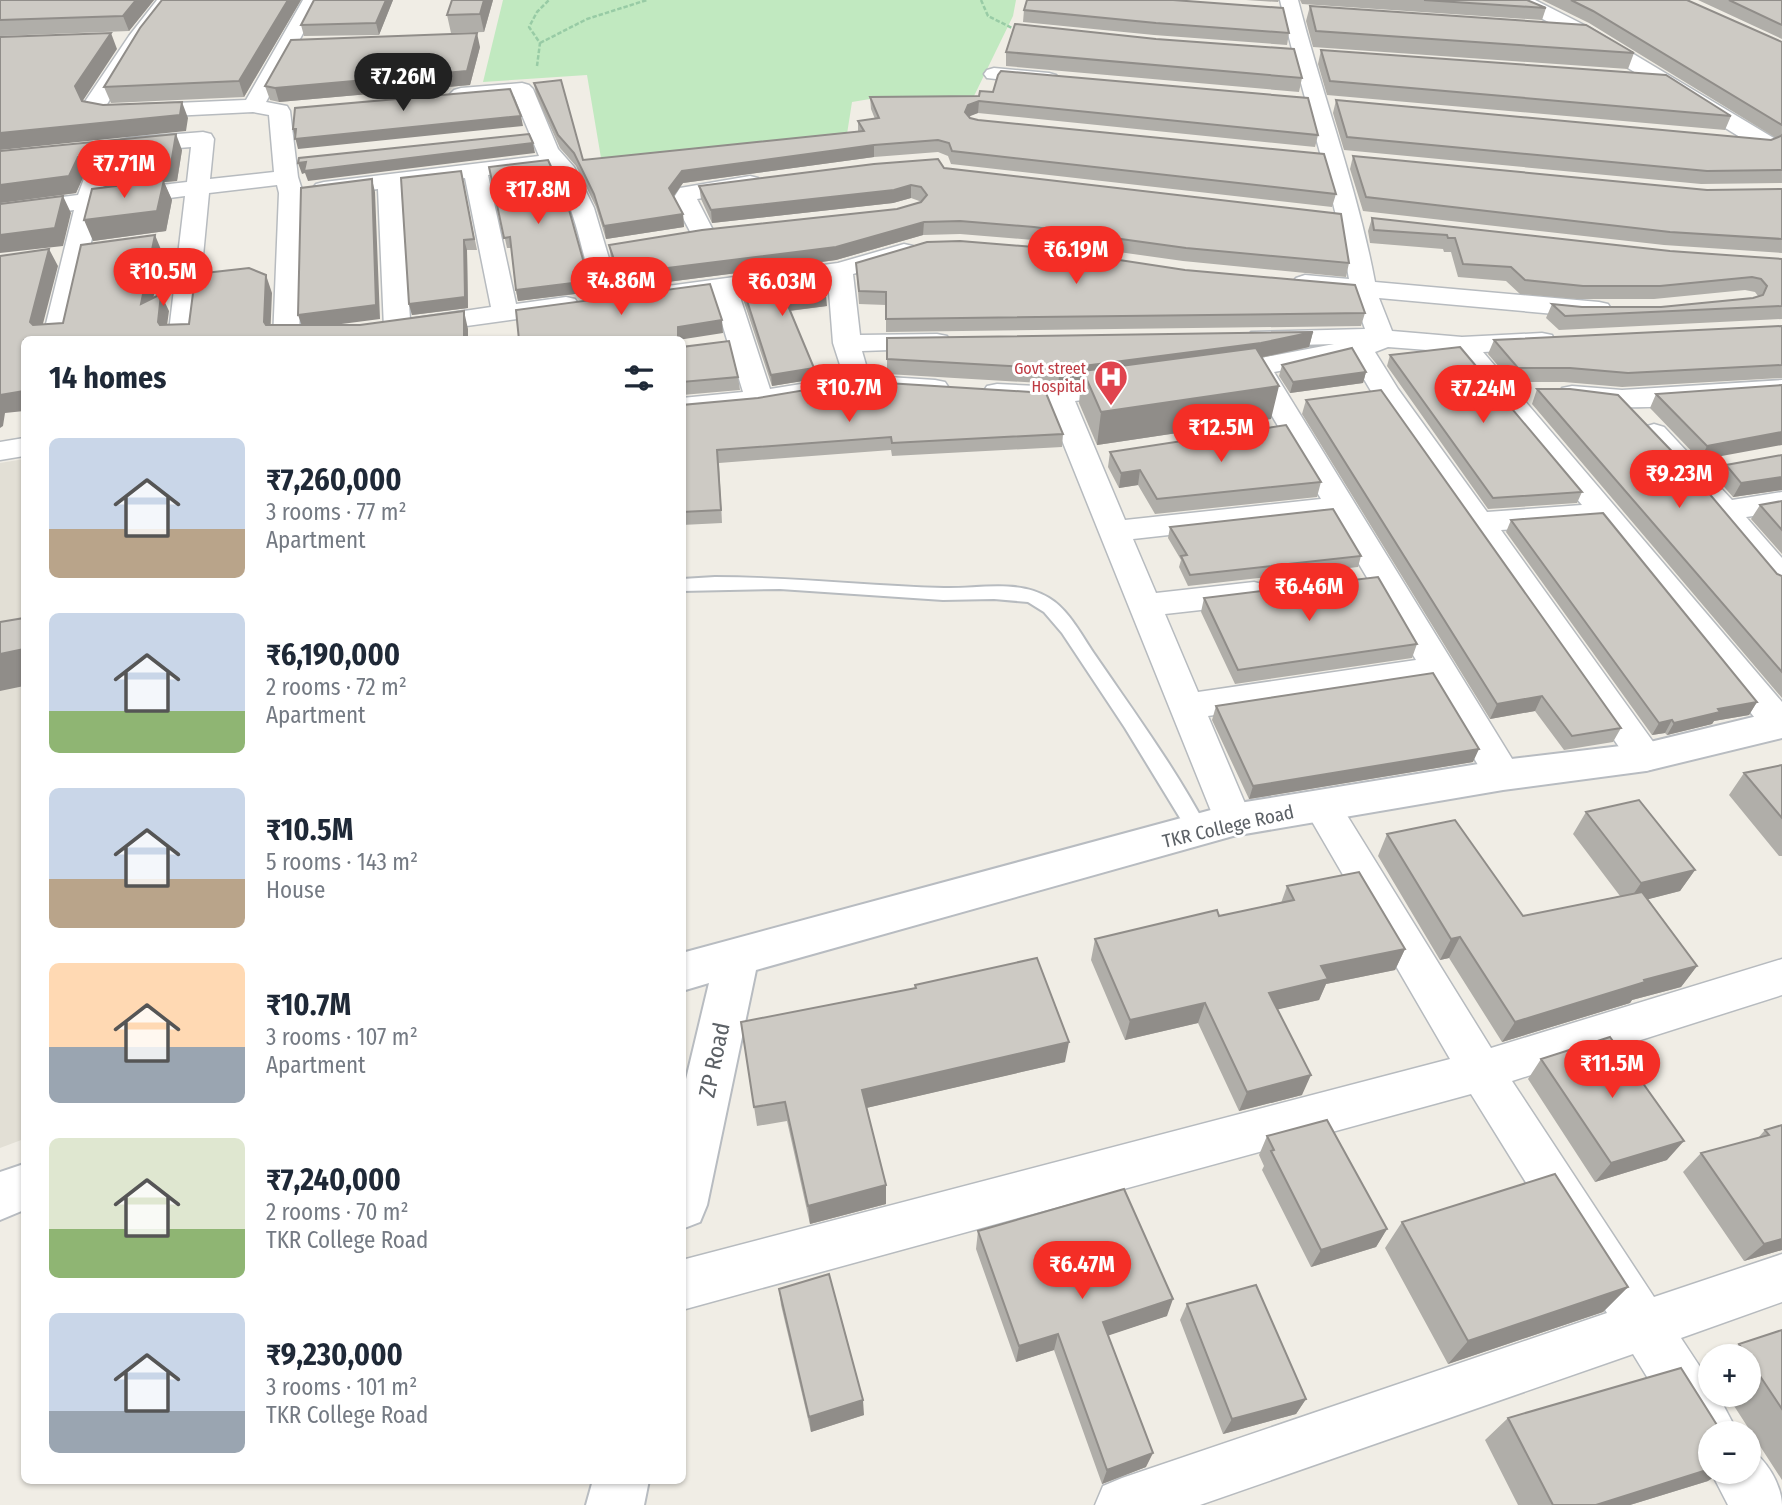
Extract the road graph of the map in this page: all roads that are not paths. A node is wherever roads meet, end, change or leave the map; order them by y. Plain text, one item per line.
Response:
1 (167, 0) edge
2 (312, 0) edge
3 (1520, 0) edge
4 (1290, 9) edge
5 (1528, 28) edge
6 (1583, 32) junction
7 (136, 40) junction
8 (108, 41) edge
9 (314, 44) edge
10 (286, 45) junction
11 (994, 74) dead end
12 (1625, 77) edge
13 (1665, 80) junction
14 (1074, 81) edge
15 (438, 96) edge
16 (253, 106) junction
17 (304, 109) edge
18 (279, 111) junction
19 (110, 113) junction
20 (541, 133) junction
21 (514, 136) edge
22 (1724, 139) edge
23 (101, 147) junction
24 (1773, 148) edge
25 (312, 157) edge
26 (555, 160) junction
27 (475, 170) junction
28 (288, 177) junction
29 (770, 181) edge
30 (389, 182) junction
31 (197, 189) junction
32 (88, 202) junction
33 (0, 212) edge
34 (731, 231) edge
35 (704, 234) junction
36 (192, 238) junction
37 (677, 238) edge
38 (166, 242) dead end
39 (924, 244) edge
40 (623, 247) edge
41 (101, 251) edge
42 (596, 251) junction
43 (75, 255) junction
44 (50, 258) edge
45 (840, 270) junction
46 (1280, 281) edge
47 (723, 285) junction
48 (1363, 288) junction
49 (608, 299) junction
50 (1629, 310) edge
51 (505, 313) junction
52 (397, 328) junction
53 (369, 331) edge
54 (56, 336) edge
55 (181, 336) edge
56 (286, 336) edge
57 (1242, 338) edge
58 (1572, 340) edge
59 (968, 342) edge
60 (847, 343) junction
61 (1370, 344) junction
62 (1462, 345) junction
63 (1258, 369) junction
64 (1191, 378) edge
65 (857, 383) junction
66 (1151, 383) edge
67 (1782, 388) edge
68 (1504, 393) junction
69 (1058, 396) junction
70 (759, 399) junction
71 (1622, 399) junction
72 (686, 407) edge
73 (21, 448) edge
74 (0, 451) edge
75 (1782, 502) edge
76 (1341, 506) junction
77 (1723, 511) junction
78 (1606, 513) junction
79 (1479, 522) junction
80 (1113, 531) junction
81 (1772, 554) edge
82 (1782, 579) edge
83 (686, 585) edge
84 (1277, 590) edge
85 (1144, 605) junction
86 (1439, 669) junction
87 (1186, 707) junction
88 (1781, 724) edge
89 (1646, 757) junction
90 (1503, 775) junction
91 (1322, 806) junction
92 (1215, 825) junction
93 (737, 956) junction
94 (686, 971) edge
95 (1782, 977) edge
96 (1481, 1071) junction
97 (21, 1187) edge
98 (686, 1187) edge
99 (0, 1196) edge
100 (1782, 1278) edge
101 (686, 1285) edge
102 (1642, 1326) junction
103 (1704, 1421) edge
104 (620, 1484) edge
105 (1746, 1484) edge
106 (615, 1505) edge
107 (1122, 1505) edge
108 (1759, 1505) edge

1 - 7 street
2 - 10 street
3 - 6 street
4 - 48 street
5 - 6 street
6 - 13 street
7 - 8 street
7 - 19 street
9 - 10 street
10 - 16 street
11 - 14 street
12 - 13 street
13 - 24 street
15 - 20 street
16 - 18 street
16 - 19 street
17 - 18 street
18 - 28 street
19 - 23 street
20 - 21 street
20 - 26 street
22 - 24 street
23 - 31 street
23 - 32 street
25 - 28 street
26 - 27 street
26 - 42 street
27 - 30 street
27 - 51 street
28 - 30 street
28 - 31 street
28 - 56 street
29 - 35 street
30 - 52 street
31 - 32 street
31 - 36 street
32 - 33 street
32 - 43 street
34 - 35 street
35 - 37 street
36 - 38 street
36 - 55 street
39 - 45 street
40 - 42 street
41 - 43 street
42 - 49 street
43 - 44 street
43 - 54 street
45 - 47 street
45 - 60 street
46 - 48 street
47 - 49 street
47 - 70 street
48 - 50 street
48 - 61 street
49 - 51 street
51 - 52 street
52 - 53 street
57 - 61 street
58 - 62 street
59 - 60 street
60 - 65 street
61 - 62 street
61 - 63 street
61 - 79 street
62 - 68 street
63 - 64 street
63 - 76 street
65 - 69 street
65 - 70 street
66 - 69 street
67 - 71 street
68 - 71 street
68 - 78 street
69 - 80 street
70 - 72 street
71 - 77 street
73 - 74 street
75 - 77 street
76 - 80 street
76 - 86 street
77 - 81 street
78 - 79 street
78 - 88 street
79 - 89 street
80 - 85 street
81 - 82 street
83 - 92 lane
84 - 85 street
85 - 87 street
86 - 87 street
86 - 90 street
87 - 92 street
88 - 89 street, TKR College Road
89 - 90 street, TKR College Road
90 - 91 street, TKR College Road
91 - 92 street, TKR College Road
91 - 96 street
92 - 93 street, TKR College Road
93 - 94 street, TKR College Road
93 - 98 street, ZP Road
95 - 96 street
96 - 101 street
96 - 102 street
97 - 99 street
100 - 102 street
102 - 103 street
102 - 107 street
104 - 106 street
105 - 108 street

